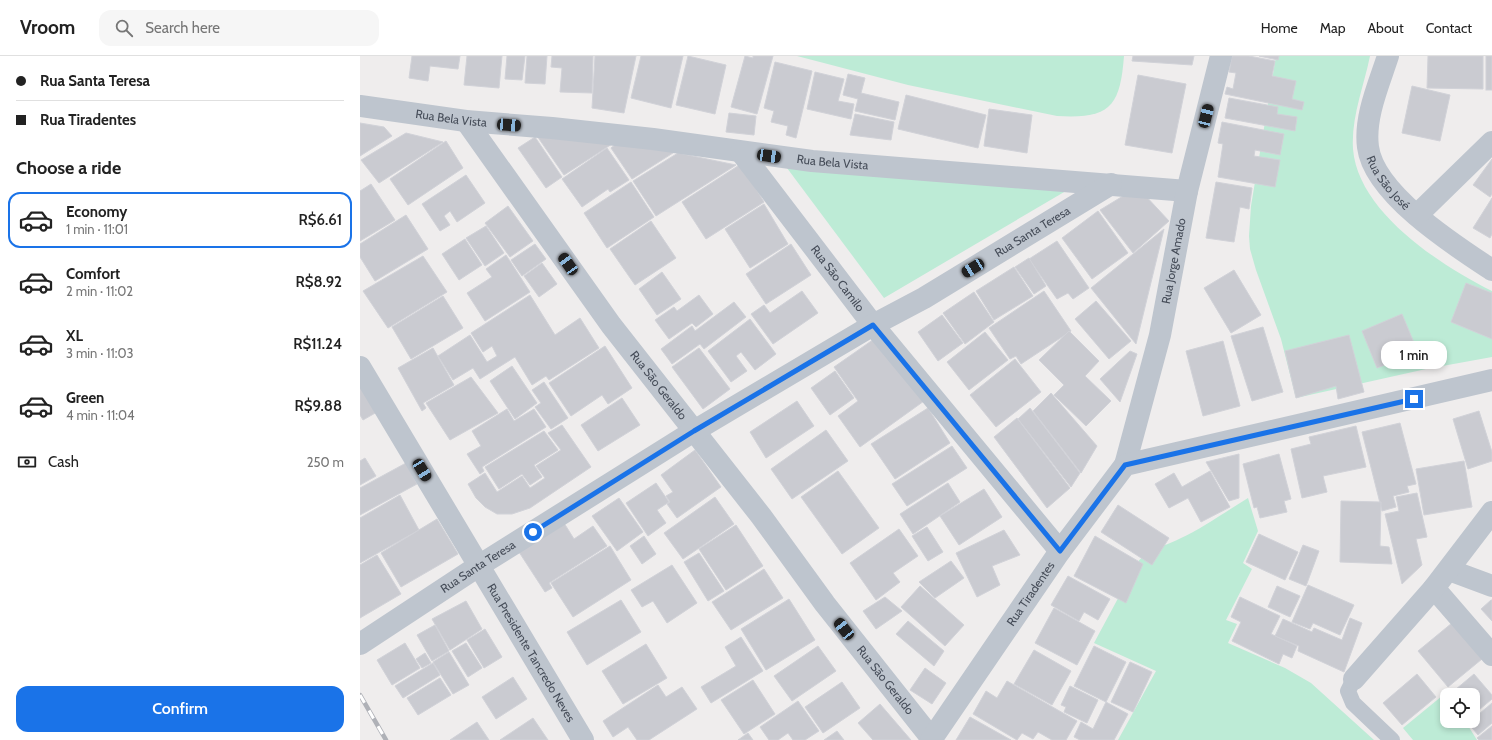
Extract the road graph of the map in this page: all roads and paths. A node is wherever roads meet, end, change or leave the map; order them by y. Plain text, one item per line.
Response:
1 (1221, 56) edge
2 (1388, 56) edge
3 (361, 105) edge
4 (466, 121) junction
5 (1492, 142) edge
6 (741, 152) junction
7 (1111, 184) junction
8 (1187, 191) junction
9 (1417, 215) junction
10 (1492, 270) edge
11 (873, 325) junction
12 (360, 367) edge
13 (1492, 380) edge
14 (694, 431) junction
15 (1125, 465) junction
16 (1492, 512) edge
17 (1060, 551) junction
18 (480, 565) junction
19 (1449, 570) junction
20 (1492, 586) edge
21 (1434, 588) junction
22 (360, 644) edge
23 (1492, 655) edge
24 (1354, 679) joint
25 (583, 740) edge
26 (932, 740) edge
27 (1392, 740) edge

1 - 8 street, Rua Jorge Amado
2 - 9 street, Rua São José
3 - 4 street, Rua Bela Vista
4 - 6 street, Rua Bela Vista
4 - 14 street, Rua São Geraldo
5 - 9 street
6 - 7 street, Rua Bela Vista
6 - 11 street, Rua São Camilo
7 - 8 street, Rua Bela Vista
7 - 11 street, Rua Santa Teresa
8 - 15 street, Rua Jorge Amado
9 - 10 street, Rua São José
11 - 14 street, Rua Santa Teresa
11 - 17 street, Rua São Camilo
12 - 18 street, Rua Presidente Tancredo Neves
13 - 15 street
14 - 18 street, Rua Santa Teresa
14 - 26 street, Rua São Geraldo
15 - 17 street, Rua Tiradentes
16 - 19 street
17 - 26 street, Rua Tiradentes
18 - 22 street, Rua Santa Teresa
18 - 25 street, Rua Presidente Tancredo Neves
19 - 20 street
19 - 21 street
21 - 23 street
21 - 24 street
24 - 27 lane

